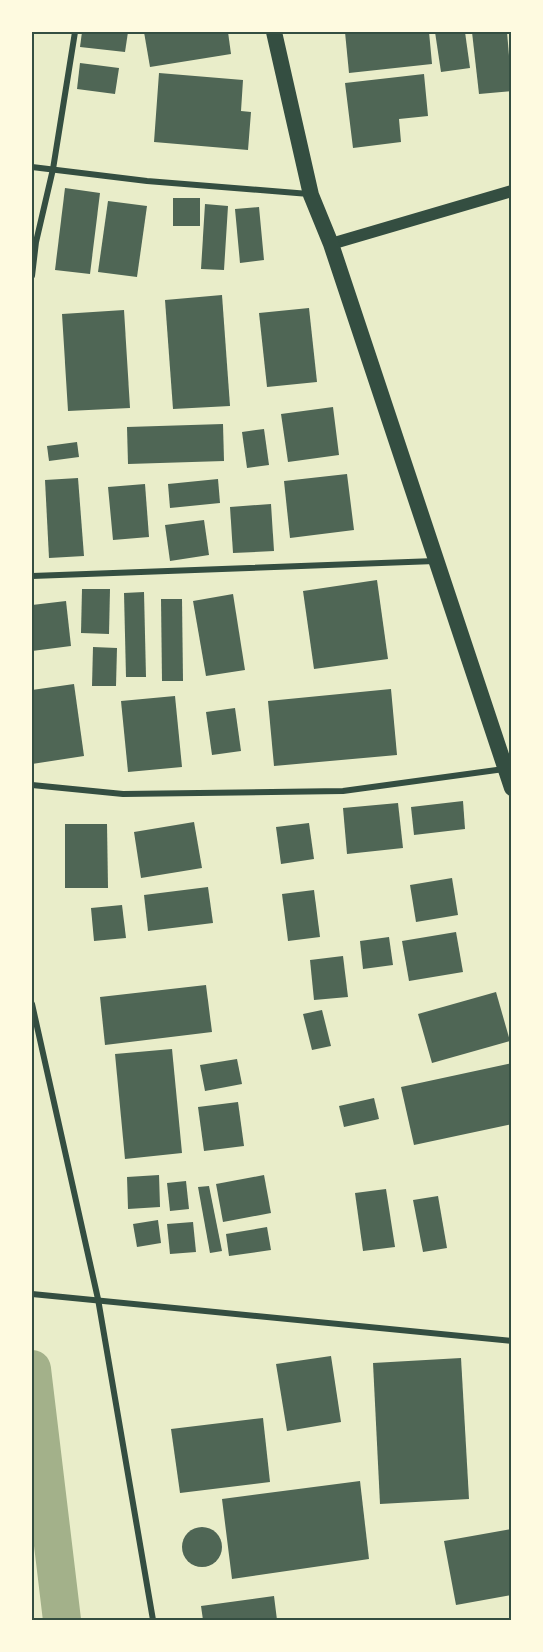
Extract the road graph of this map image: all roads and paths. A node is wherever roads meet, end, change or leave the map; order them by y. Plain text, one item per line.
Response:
1 (75, 32) edge
2 (274, 32) edge
3 (32, 167) edge
4 (53, 169) junction
5 (512, 191) edge
6 (311, 195) junction
7 (331, 244) junction
8 (32, 276) edge
9 (435, 561) junction
10 (32, 576) edge
11 (505, 768) junction
12 (32, 785) edge
13 (512, 788) edge
14 (32, 1004) edge
15 (32, 1294) edge
16 (98, 1299) junction
17 (512, 1341) edge
18 (153, 1620) edge

1 - 4 street
2 - 6 highway
3 - 4 street
4 - 6 street
4 - 8 street
5 - 7 main road
6 - 7 highway
7 - 9 highway
9 - 10 street
9 - 11 highway
11 - 12 street
11 - 13 highway
14 - 16 street
15 - 16 street
16 - 17 street
16 - 18 street

